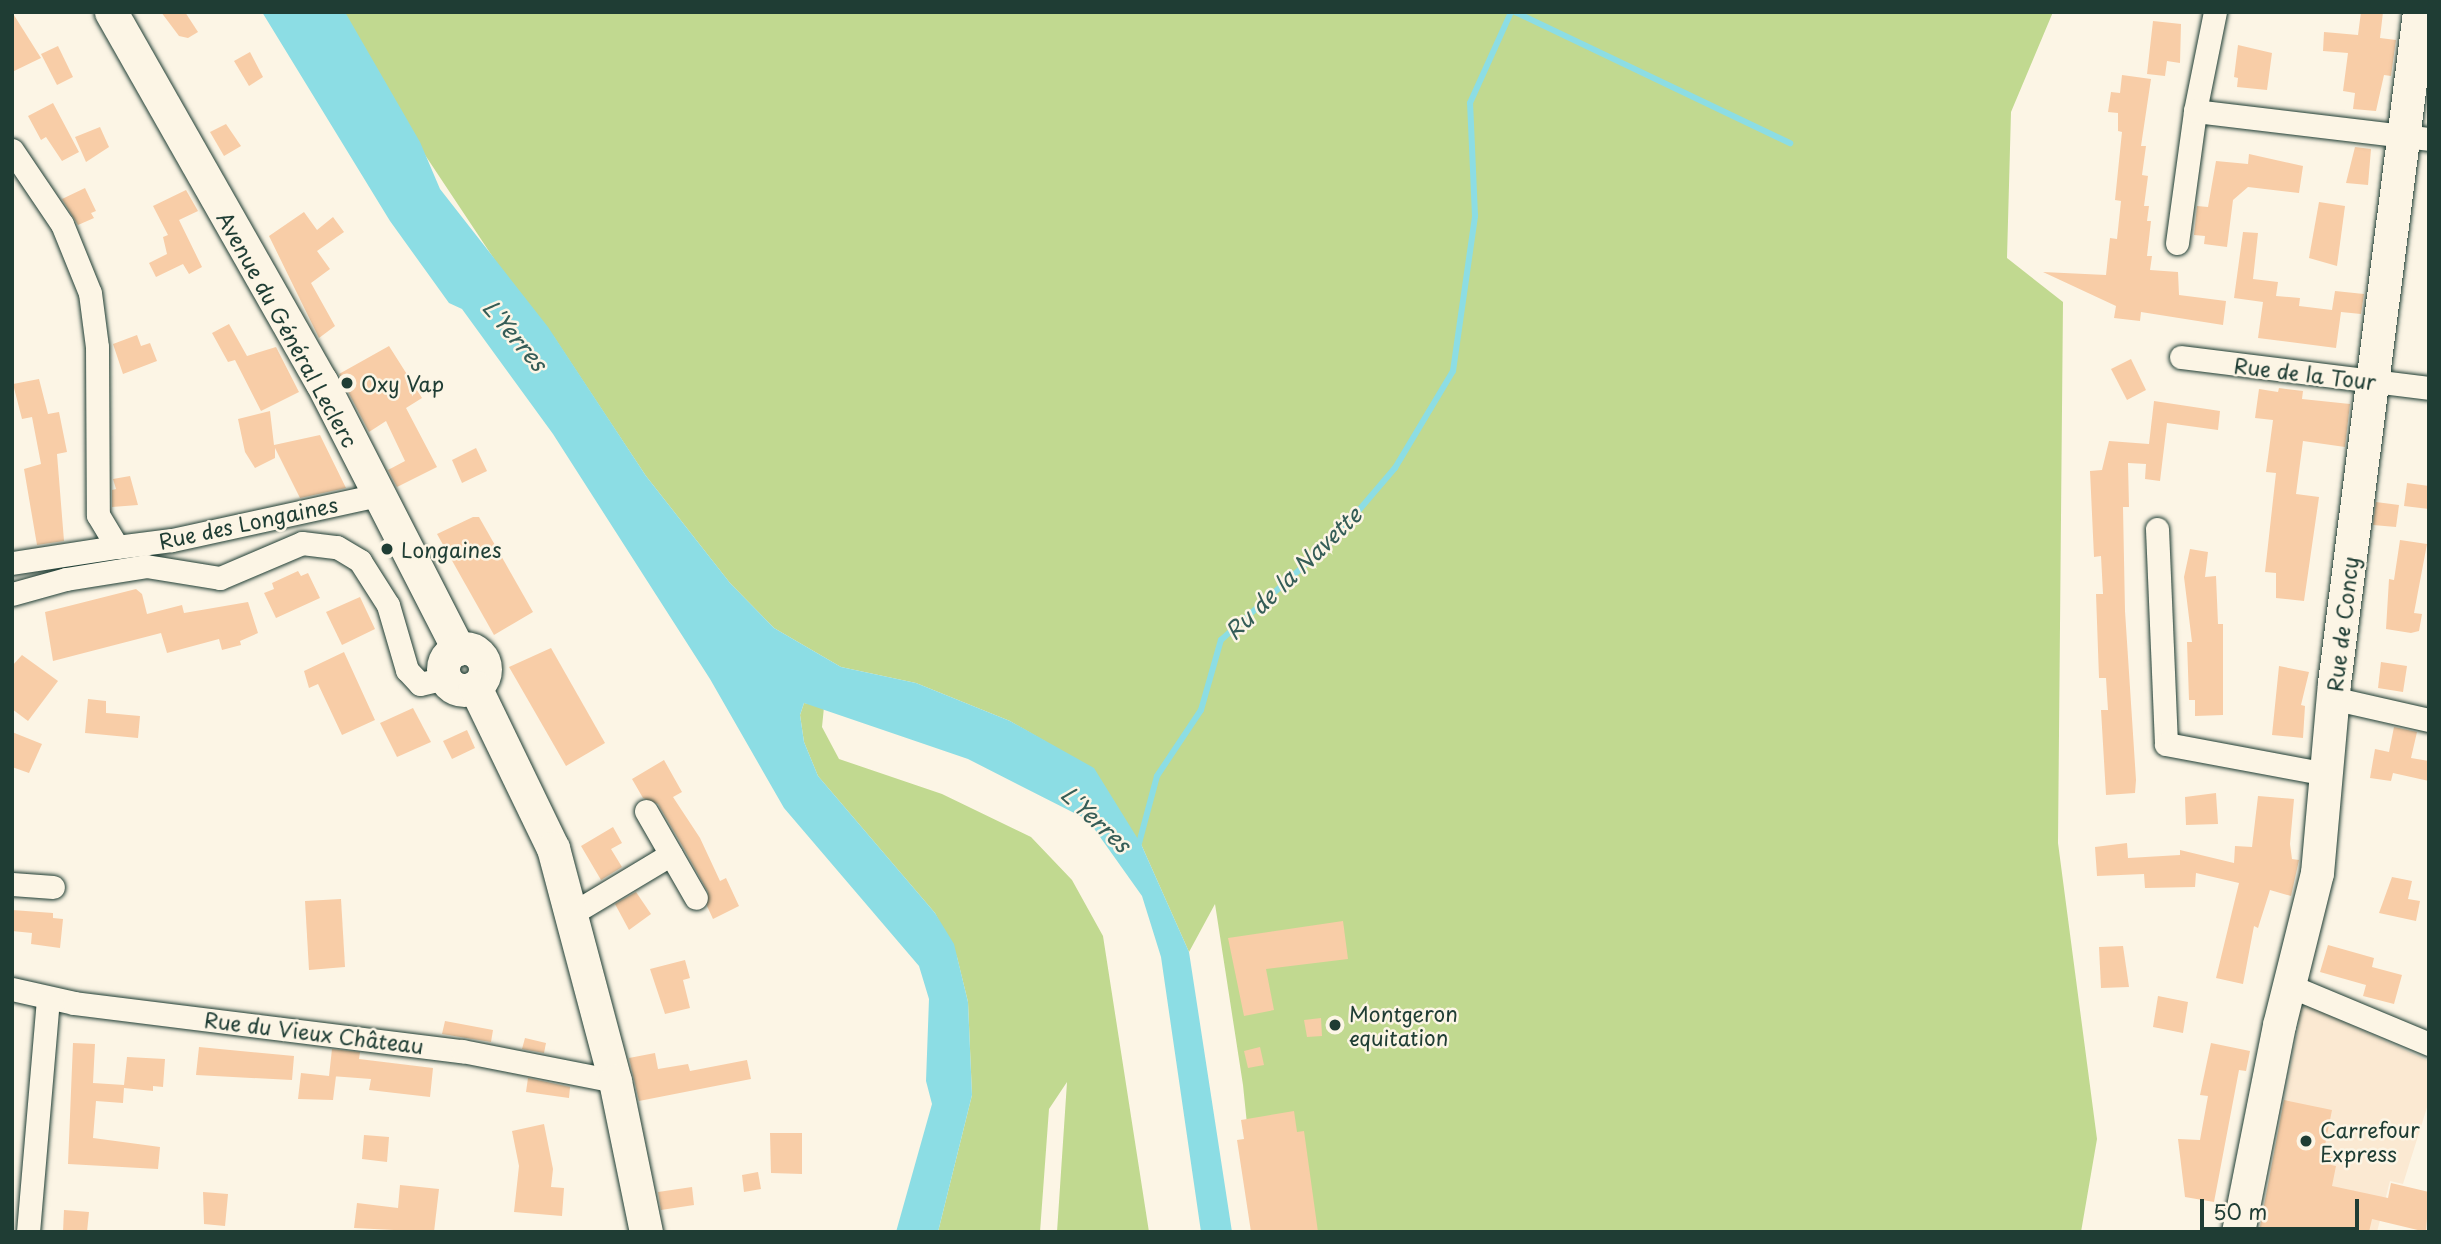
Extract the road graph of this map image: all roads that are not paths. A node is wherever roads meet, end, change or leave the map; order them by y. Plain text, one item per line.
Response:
1 (111, 12) edge
2 (2214, 12) edge
3 (2420, 12) edge
4 (2194, 111) junction
5 (2416, 138) edge
6 (12, 150) edge
7 (2178, 243) dead end
8 (2181, 357) dead end
9 (2373, 382) junction
10 (2429, 388) edge
11 (378, 495) junction
12 (2157, 528) dead end
13 (117, 547) junction
14 (12, 563) edge
15 (12, 594) edge
16 (460, 671) junction
17 (2332, 698) junction
18 (2429, 720) edge
19 (2327, 774) junction
20 (646, 811) dead end
21 (671, 854) junction
22 (12, 884) edge
23 (53, 887) dead end
24 (696, 898) dead end
25 (573, 912) junction
26 (2288, 985) junction
27 (12, 989) edge
28 (48, 998) junction
29 (2429, 1044) edge
30 (615, 1081) junction
31 (28, 1232) edge
32 (646, 1232) edge
33 (2238, 1232) edge

1 - 11 street, Avenue du Général Leclerc
2 - 4 street
3 - 5 street, Rue de Concy
4 - 5 street
4 - 7 street
5 - 9 street, Rue de Concy
6 - 13 street
8 - 9 street, Rue de la Tour
9 - 10 street, Rue de la Tour
9 - 17 street, Rue de Concy
11 - 13 street, Rue des Longaines
11 - 16 street, Avenue du Général Leclerc
12 - 19 street
13 - 14 street, Rue des Longaines
15 - 16 street
16 - 25 street, Avenue du Général Leclerc
17 - 18 street
17 - 19 street, Rue de Concy
19 - 26 street, Rue de Concy
20 - 21 street
21 - 24 street
21 - 25 street
22 - 23 street
25 - 30 street, Avenue du Général Leclerc
26 - 29 street
26 - 33 street, Rue de Concy
27 - 28 street, Rue du Vieux Château
28 - 30 street, Rue du Vieux Château
28 - 31 street
30 - 32 street, Avenue du Général Leclerc

